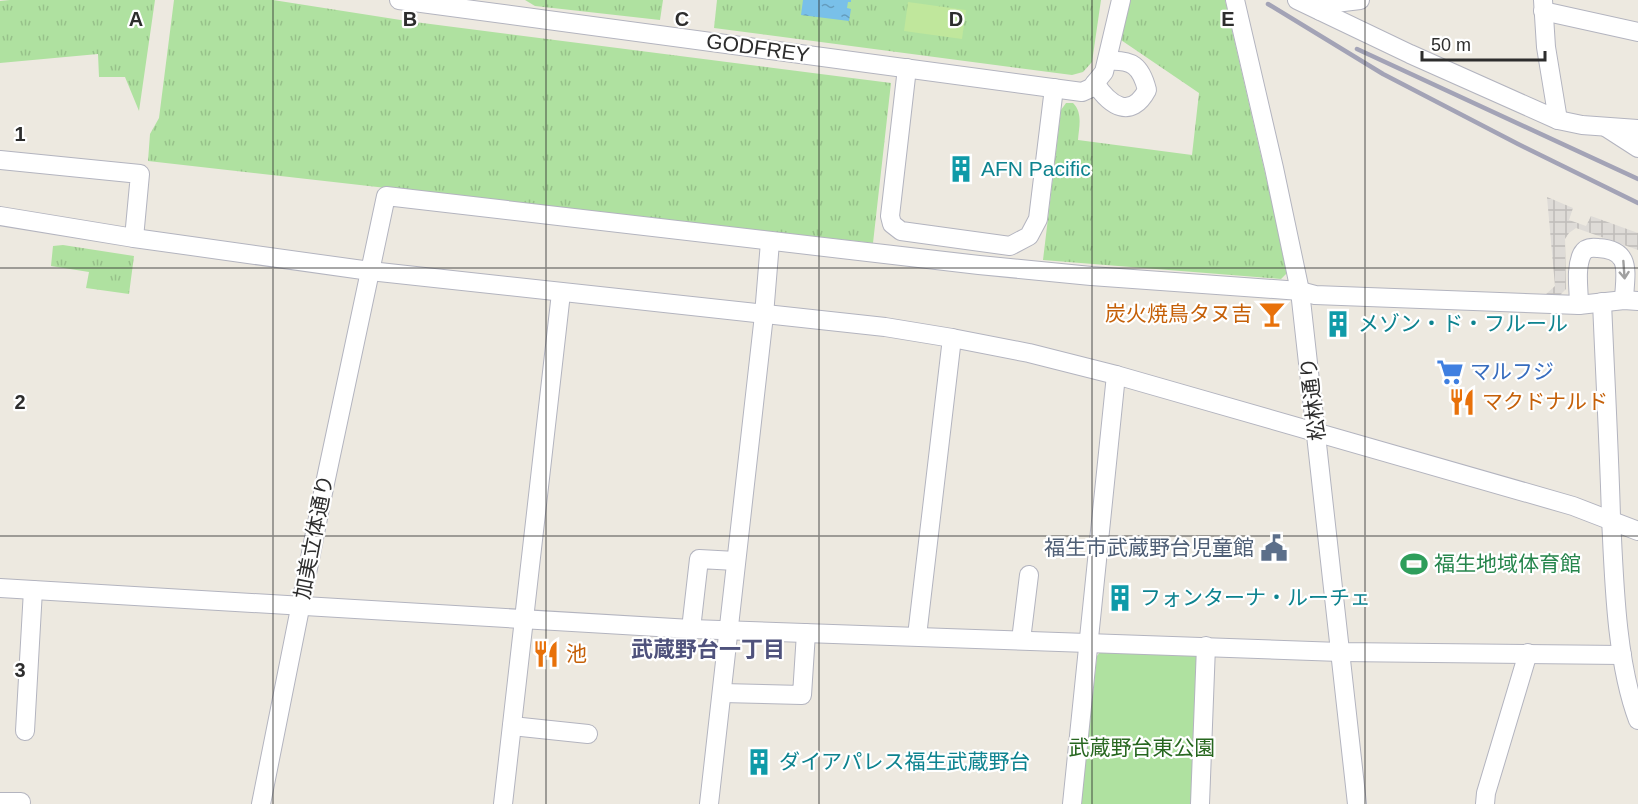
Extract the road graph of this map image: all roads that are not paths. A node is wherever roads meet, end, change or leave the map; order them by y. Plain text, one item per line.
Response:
1 (399, 0) edge
2 (1121, 0) edge
3 (1235, 0) edge
4 (1298, 0) edge
5 (1360, 0) edge
6 (502, 6) edge
7 (1543, 6) edge
8 (1320, 11) junction
9 (1638, 32) edge
10 (1107, 61) junction
11 (907, 68) junction
12 (1088, 87) junction
13 (1054, 88) junction
14 (1558, 120) junction
15 (1606, 127) junction
16 (1638, 129) edge
17 (1638, 148) edge
18 (0, 160) edge
19 (0, 216) edge
20 (134, 238) junction
21 (770, 242) junction
22 (370, 272) junction
23 (1300, 291) junction
24 (561, 293) junction
25 (1631, 300) edge
26 (1602, 302) junction
27 (1580, 305) junction
28 (764, 315) junction
29 (952, 338) junction
30 (1116, 375) junction
31 (1317, 432) junction
32 (1612, 520) junction
33 (1638, 531) edge
34 (735, 561) junction
35 (1029, 576) dead end
36 (0, 588) edge
37 (33, 590) junction
38 (301, 606) junction
39 (524, 619) junction
40 (691, 629) junction
41 (728, 630) junction
42 (806, 633) junction
43 (917, 636) junction
44 (1021, 640) junction
45 (1089, 644) junction
46 (1206, 646) junction
47 (1340, 652) junction
48 (1528, 653) junction
49 (1623, 655) junction
50 (722, 693) junction
51 (1638, 720) edge
52 (512, 726) junction
53 (25, 731) dead end
54 (588, 734) dead end
55 (0, 802) edge
56 (21, 802) dead end
57 (261, 804) edge
58 (503, 804) edge
59 (709, 804) edge
60 (1072, 804) edge
61 (1200, 804) edge
62 (1357, 804) edge
63 (1485, 804) edge

1 - 6 street, GODFREY
2 - 10 street
3 - 23 street, 松林通り
4 - 8 street
5 - 8 street
6 - 11 street, GODFREY
7 - 9 street
7 - 14 street
8 - 14 street
10 - 12 street
10 - 12 street
11 - 13 street, GODFREY
11 - 13 street
12 - 13 street, GODFREY
14 - 15 street
15 - 16 street
15 - 17 street
18 - 20 street
19 - 20 street
20 - 22 street
21 - 22 street, 加美立体通り
21 - 23 street
21 - 28 street
22 - 24 street
22 - 38 street, 加美立体通り
23 - 27 street
23 - 31 street, 松林通り
24 - 28 street
24 - 39 street
25 - 26 street
27 -> 25 street
26 - 27 street
26 - 32 street
28 - 29 street
28 - 34 street
29 - 30 street
29 - 43 street
30 - 31 street
30 - 45 street
31 - 32 street
31 - 47 street, 松林通り
32 - 33 street
32 - 49 street
34 - 40 street
34 - 41 street
35 - 44 street
36 - 37 street
37 - 38 street
37 - 53 street
38 - 39 street
38 - 57 street, 加美立体通り
39 - 40 street
39 - 52 street
40 - 41 street
41 - 42 street
41 - 50 street
42 - 43 street
42 - 50 street
43 - 44 street
44 - 45 street
45 - 46 street
45 - 60 street
46 - 47 street
46 - 61 street
47 - 48 street
47 - 62 street, 松林通り
48 - 49 street
48 - 63 street
49 - 51 street
50 - 59 street
52 - 54 street
52 - 58 street
55 - 56 street

